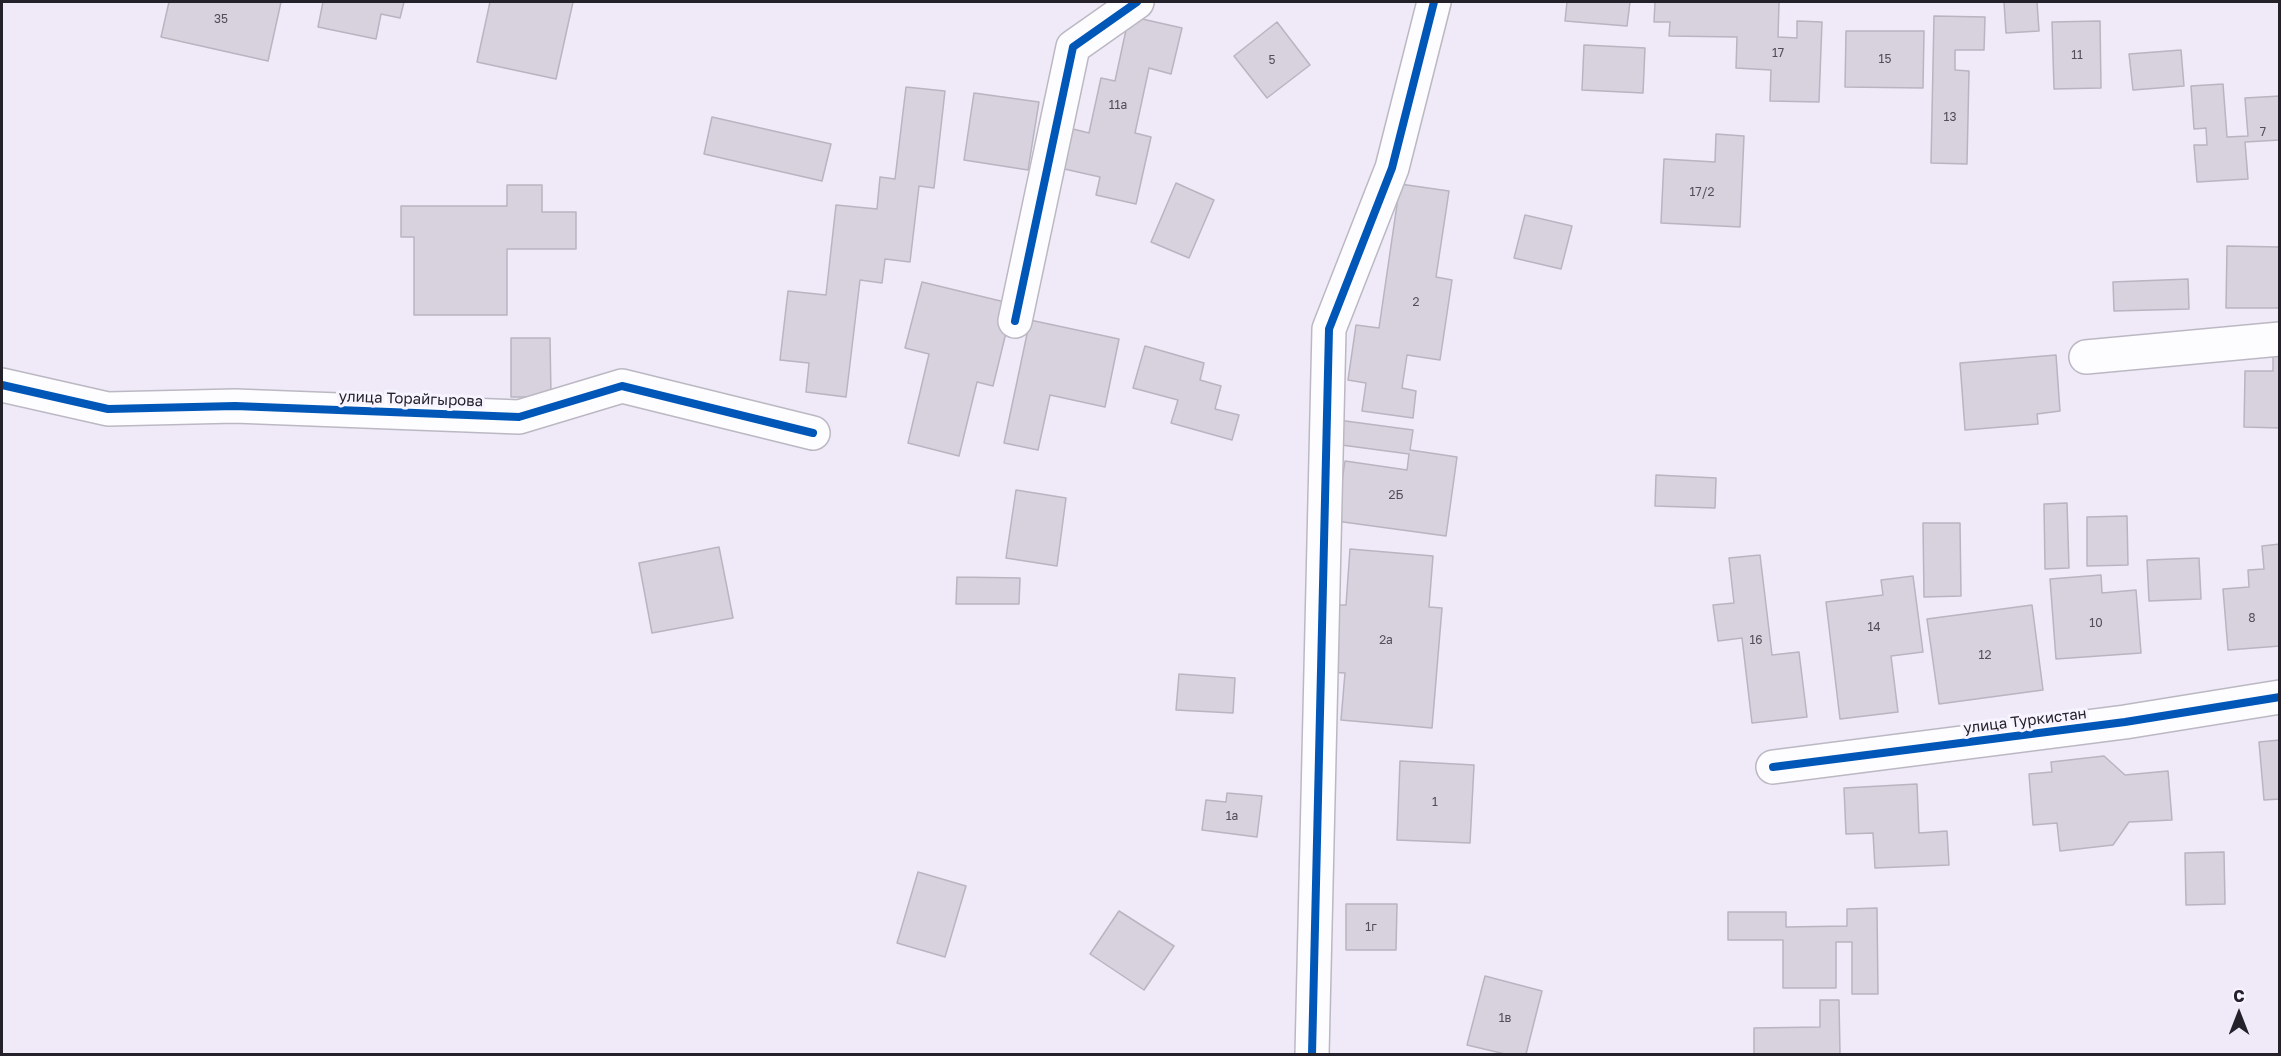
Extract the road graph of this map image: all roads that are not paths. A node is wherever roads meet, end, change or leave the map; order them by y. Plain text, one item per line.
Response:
1 (1137, 2) edge
2 (1434, 2) edge
3 (1015, 321) dead end
4 (2280, 339) edge
5 (2086, 357) dead end
6 (2, 385) edge
7 (813, 433) dead end
8 (2280, 697) edge
9 (1773, 766) dead end
10 (1312, 1054) edge

1 - 3 street
2 - 10 street
4 - 5 street
6 - 7 street, улица Торайгырова
8 - 9 street, улица Туркистан

